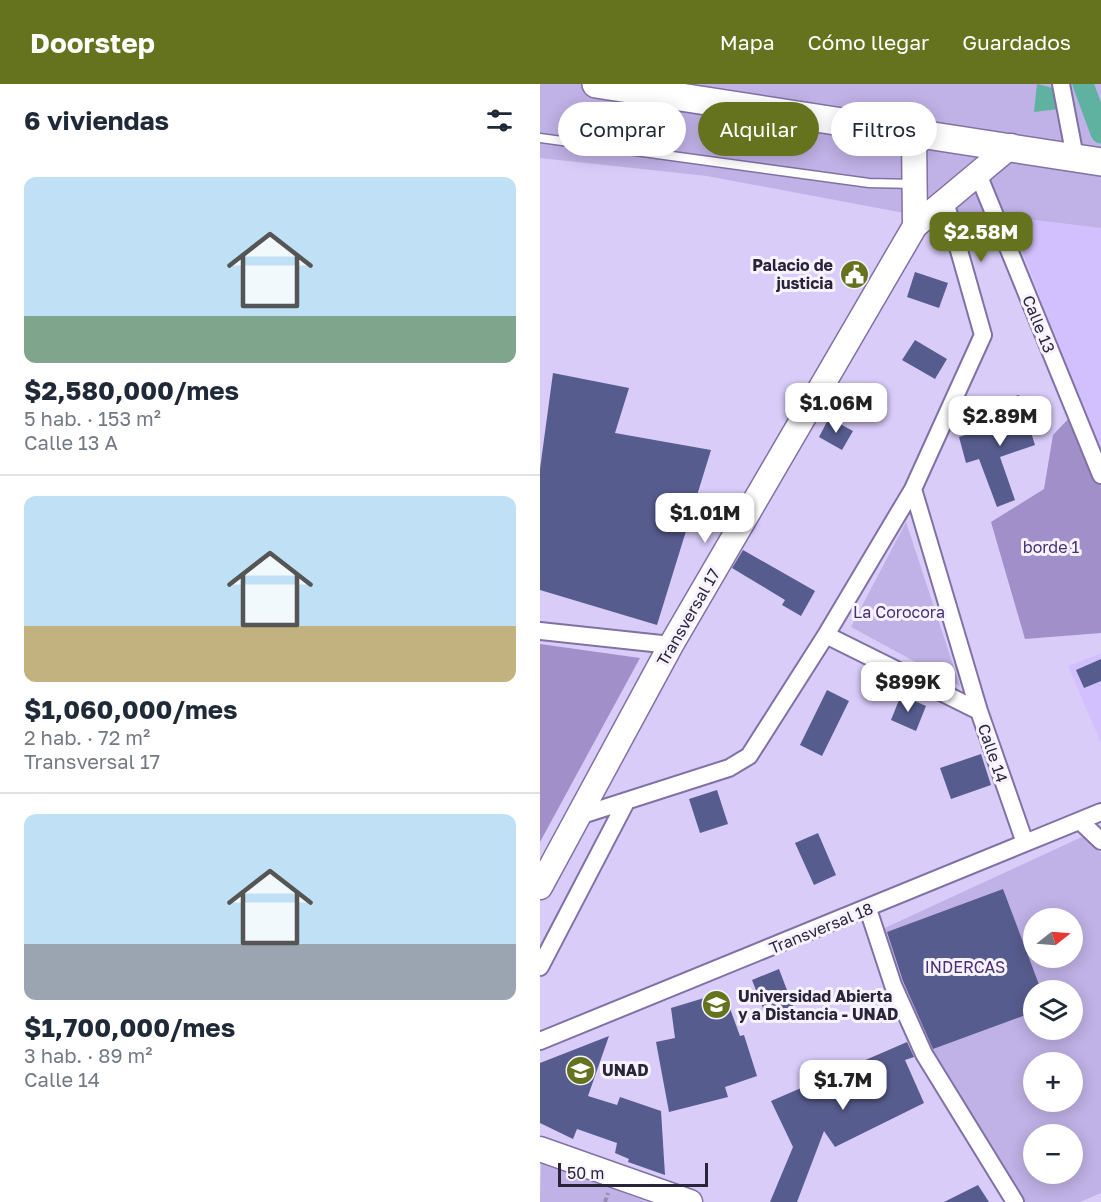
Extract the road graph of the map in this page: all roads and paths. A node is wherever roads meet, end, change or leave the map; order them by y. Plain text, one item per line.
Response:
1 (596, 84) edge
2 (1061, 84) edge
3 (831, 119) edge
4 (937, 135) edge
5 (540, 138) edge
6 (1011, 146) junction
7 (914, 156) edge
8 (1075, 158) junction
9 (1101, 162) edge
10 (978, 174) junction
11 (914, 184) junction
12 (945, 201) junction
13 (915, 226) junction
14 (1101, 475) edge
15 (913, 489) junction
16 (540, 631) edge
17 (826, 635) junction
18 (671, 645) junction
19 (979, 711) junction
20 (626, 802) junction
21 (1101, 813) edge
22 (576, 817) junction
23 (1080, 821) junction
24 (1101, 841) edge
25 (1025, 843) junction
26 (540, 887) edge
27 (868, 909) junction
28 (540, 967) edge
29 (540, 1041) edge
30 (540, 1149) edge
31 (690, 1202) edge
32 (1015, 1202) edge

1 - 3 main road
2 - 8 street
4 - 6 main road
5 - 11 lane
6 - 8 main road
6 - 10 street
7 - 11 street
8 - 9 main road
10 - 12 street
10 - 14 street, Calle 13
11 - 13 street
12 - 13 street
12 - 15 street
13 - 18 street, Transversal 17
15 - 17 street
15 - 19 street, Calle 14
16 - 18 street
17 - 19 street
17 - 20 street
18 - 22 street, Transversal 17
19 - 25 street, Calle 14
20 - 22 street
20 - 28 street
21 - 23 street, Transversal 18
22 - 26 street, Transversal 17
23 - 24 street
23 - 25 street, Transversal 18
25 - 27 street, Transversal 18
27 - 29 street, Transversal 18
27 - 32 street
30 - 31 street

